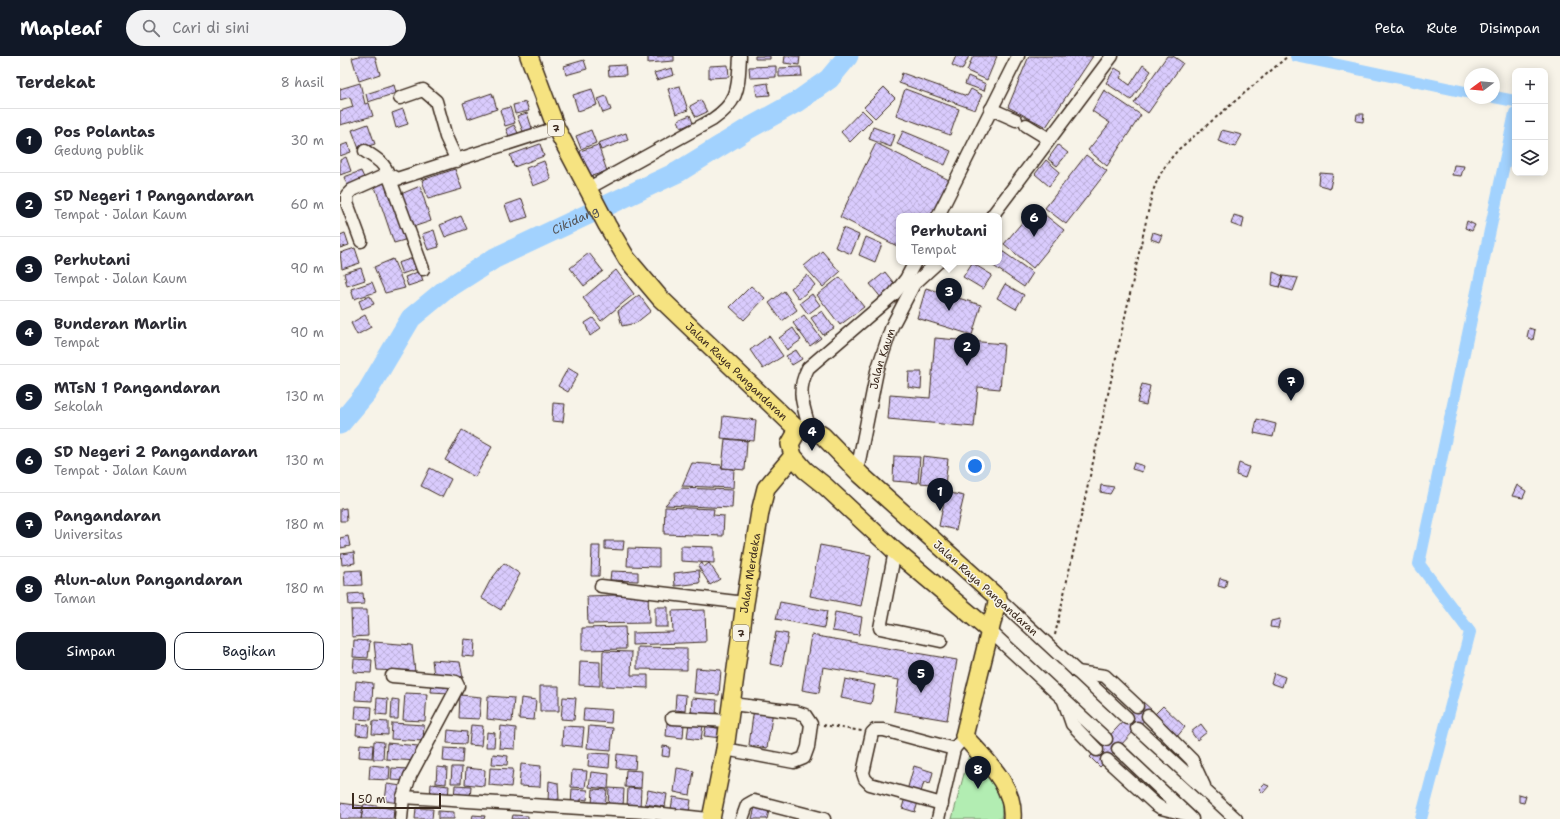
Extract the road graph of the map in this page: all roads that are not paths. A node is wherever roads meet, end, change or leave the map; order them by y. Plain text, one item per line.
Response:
1 (529, 56) edge
2 (740, 56) edge
3 (1018, 56) edge
4 (1112, 56) edge
5 (400, 98) dead end
6 (991, 110) junction
7 (556, 128) junction
8 (1049, 139) junction
9 (364, 151) dead end
10 (457, 161) junction
11 (388, 174) junction
12 (590, 193) junction
13 (940, 213) edge
14 (994, 213) edge
15 (361, 241) dead end
16 (913, 265) edge
17 (935, 265) edge
18 (423, 269) dead end
19 (803, 429) junction
20 (793, 456) junction
21 (857, 471) junction
22 (895, 551) junction
23 (601, 586) dead end
24 (998, 598) junction
25 (745, 603) junction
26 (990, 631) junction
27 (941, 641) dead end
28 (1077, 672) junction
29 (392, 676) dead end
30 (1063, 698) junction
31 (732, 704) junction
32 (1137, 706) dead end
33 (1148, 716) dead end
34 (672, 718) dead end
35 (1127, 718) dead end
36 (729, 721) junction
37 (1137, 728) dead end
38 (1106, 739) dead end
39 (959, 743) junction
40 (725, 749) junction
41 (1118, 749) dead end
42 (1097, 750) dead end
43 (1107, 760) dead end
44 (1206, 791) junction
45 (403, 797) junction
46 (942, 804) junction
47 (1189, 816) edge
48 (400, 819) edge
49 (708, 819) edge
50 (711, 819) edge
51 (742, 819) edge
52 (824, 819) edge
53 (938, 819) edge
54 (1012, 819) edge
55 (1236, 819) edge

1 - 7 highway, Jalan Raya Pangandaran / 7
2 - 12 street
3 - 6 street
4 - 8 street
5 - 10 street
6 - 8 street
6 - 13 street
7 - 10 street
7 - 12 highway, Jalan Raya Pangandaran / 7
8 - 14 street
9 - 11 street
10 - 11 street
11 - 15 street
11 - 18 street
12 - 19 highway, Jalan Raya Pangandaran / 7
16 - 19 street
17 - 21 street, Jalan Kaum
19 - 20 highway
19 - 21 highway, Jalan Raya Pangandaran / 7
20 - 22 highway
20 - 25 highway, Jalan Merdeka / 7
21 - 24 highway, Jalan Raya Pangandaran / 7
22 - 26 highway
22 - 27 street
23 - 25 street
24 - 26 highway
24 - 28 street, Jalan Raya Pangandaran
25 - 31 highway, Jalan Merdeka / 7
26 - 30 street
26 - 39 highway
28 - 32 street
28 - 35 street, Jalan Raya Pangandaran
29 - 45 street
30 - 38 street
30 - 42 street
31 - 36 highway, Jalan Merdeka / 7
31 - 40 street
33 - 44 street
34 - 36 street
36 - 40 highway, Jalan Merdeka / 7
37 - 44 street
39 - 46 street
39 - 46 street
39 - 54 highway
40 - 50 highway, Jalan Merdeka / 7
41 - 47 street
43 - 47 street
44 - 55 street
45 - 48 street
45 - 49 street
46 - 53 street
51 - 52 street

